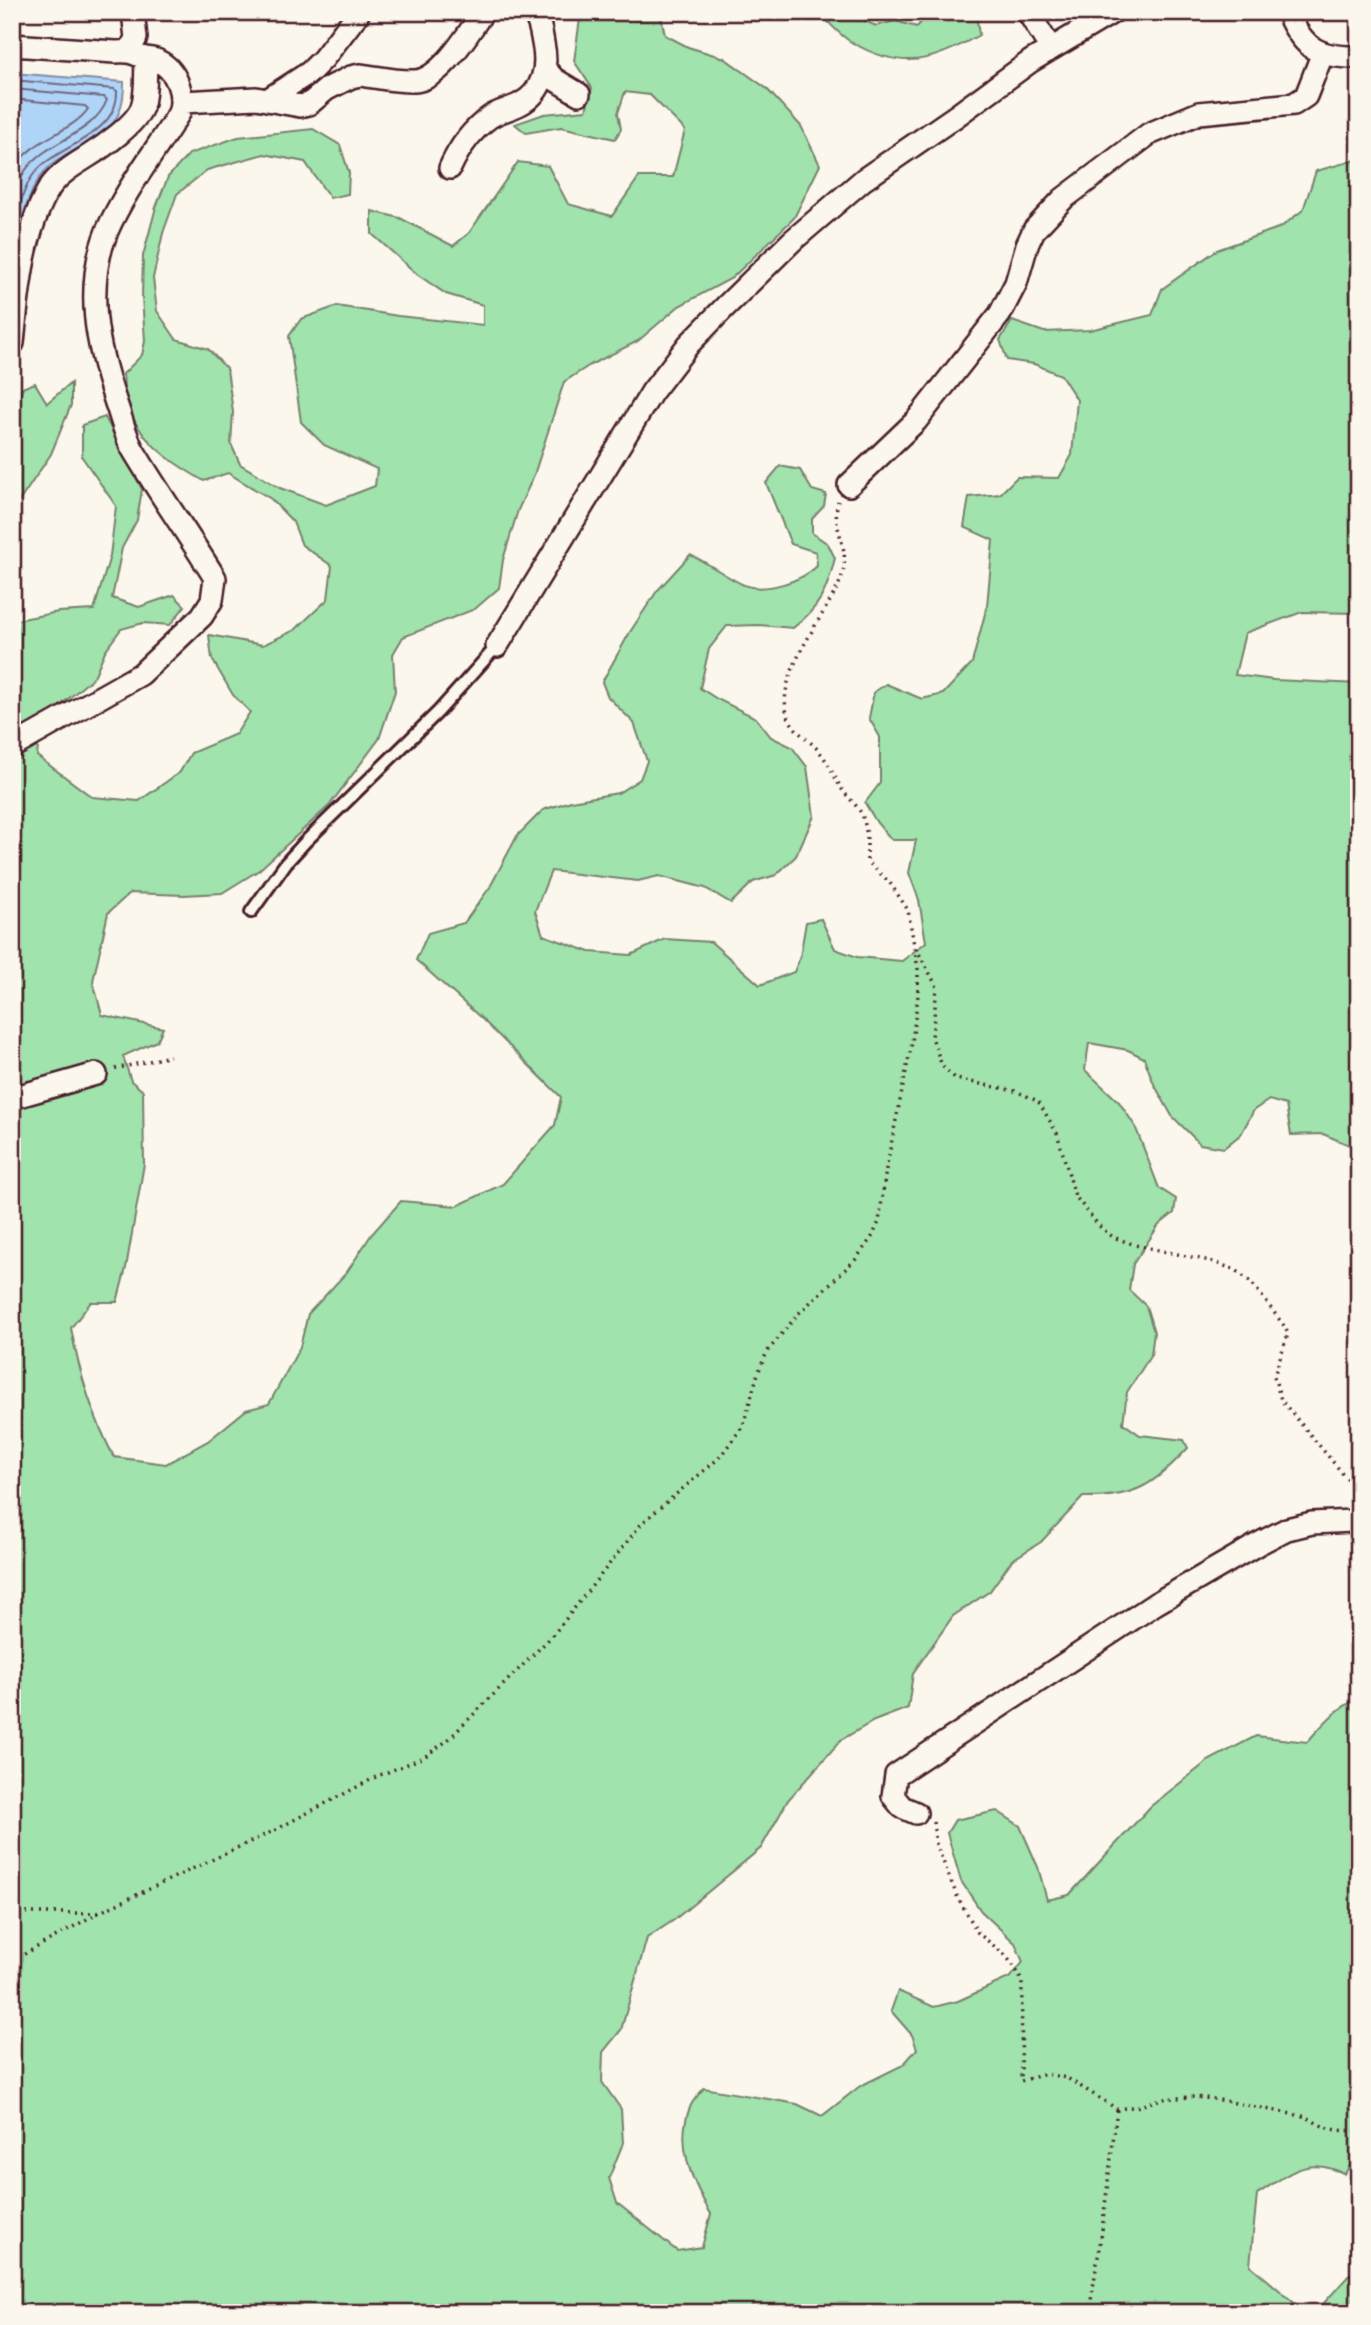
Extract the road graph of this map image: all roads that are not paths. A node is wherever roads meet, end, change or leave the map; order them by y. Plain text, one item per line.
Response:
1 (133, 12) edge
2 (359, 12) edge
3 (483, 12) edge
4 (533, 12) edge
5 (1028, 12) edge
6 (1113, 12) edge
7 (1287, 12) edge
8 (12, 45) edge
9 (1051, 49) junction
10 (138, 55) junction
11 (1322, 55) junction
12 (1359, 57) edge
13 (546, 70) junction
14 (579, 94) dead end
15 (267, 100) junction
16 (183, 102) junction
17 (450, 168) dead end
18 (13, 343) edge
19 (849, 485) road end
20 (497, 646) joint
21 (12, 747) edge
22 (251, 912) dead end
23 (96, 1074) road end
24 (12, 1098) edge
25 (1357, 1524) edge
26 (916, 1814) road end

1 - 10 street
2 - 15 street
3 - 15 street
4 - 13 street
5 - 9 street
6 - 9 street
7 - 11 street
8 - 10 street
9 - 20 street
10 - 16 street
10 - 18 street
11 - 12 street
11 - 19 street
13 - 14 street
13 - 17 street
15 - 16 street
16 - 21 street
20 - 22 lane
23 - 24 street
25 - 26 street

